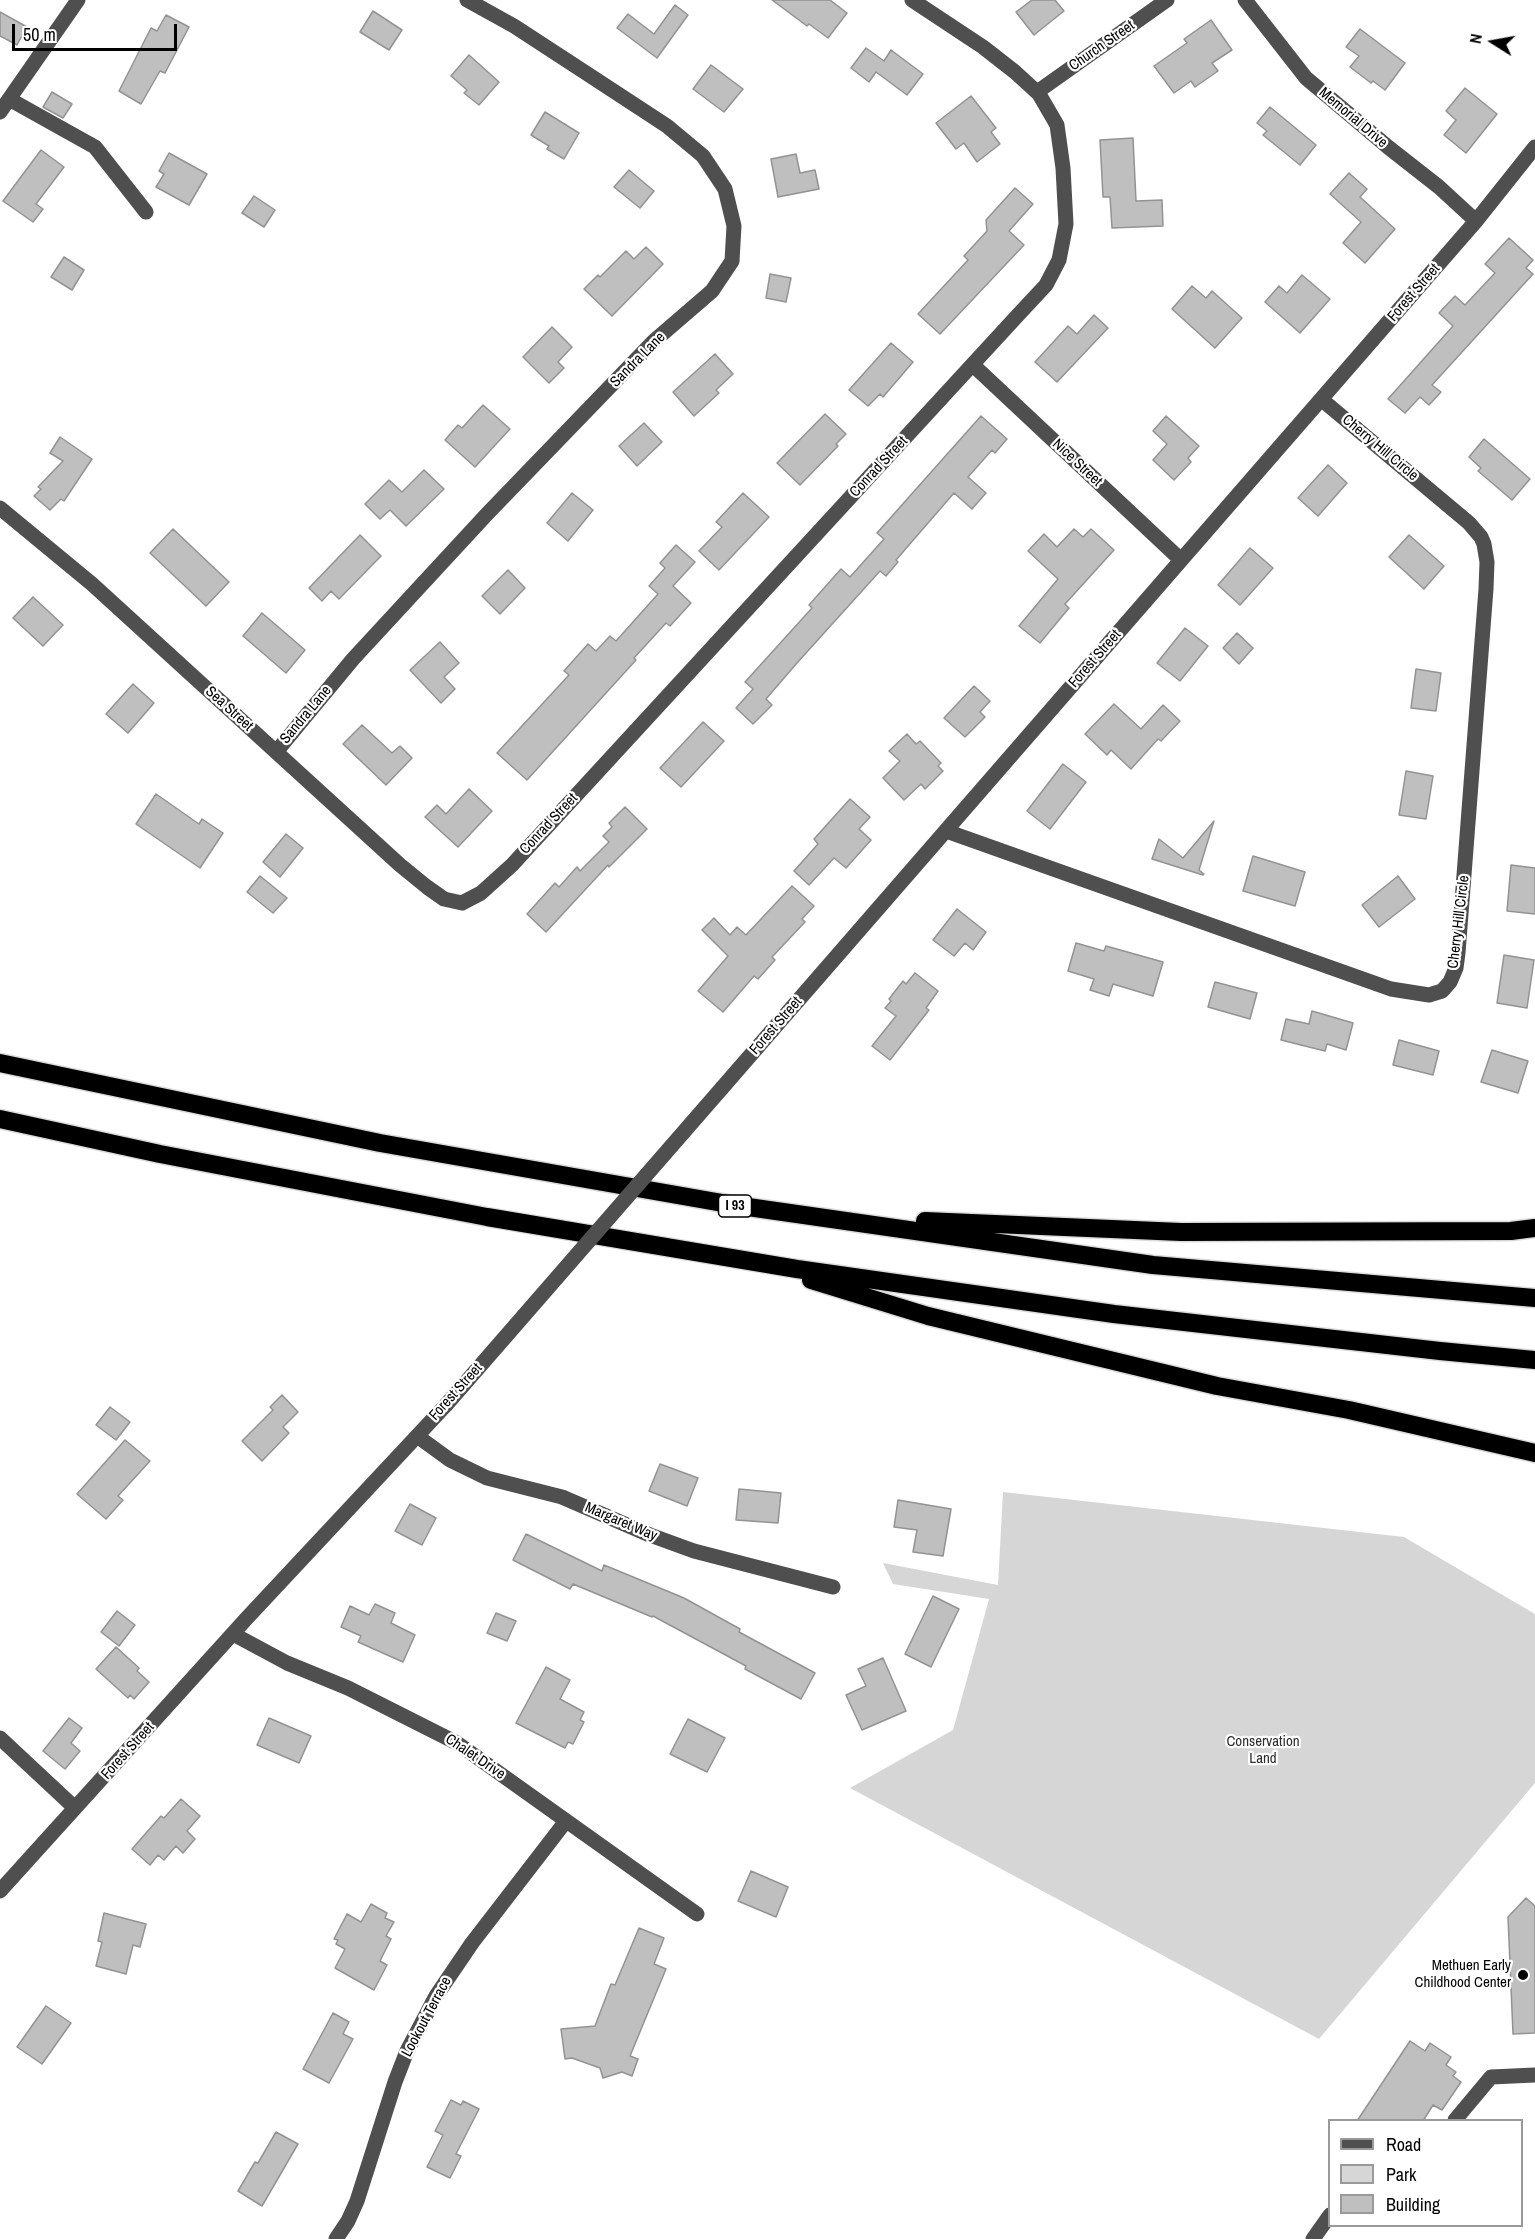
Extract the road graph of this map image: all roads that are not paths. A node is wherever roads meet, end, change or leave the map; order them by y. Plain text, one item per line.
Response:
1 (78, 0) edge
2 (467, 0) edge
3 (912, 0) edge
4 (1167, 0) edge
5 (1245, 0) edge
6 (1036, 92) junction
7 (9, 99) junction
8 (0, 112) edge
9 (1535, 147) edge
10 (146, 212) dead end
11 (1476, 221) junction
12 (973, 365) junction
13 (1321, 399) junction
14 (0, 508) edge
15 (1181, 560) junction
16 (276, 752) junction
17 (946, 831) junction
18 (462, 903) joint
19 (0, 1063) edge
20 (0, 1119) edge
21 (814, 1216) junction
22 (1535, 1228) edge
23 (746, 1260) junction
24 (1535, 1298) edge
25 (1535, 1360) edge
26 (417, 1436) junction
27 (1535, 1453) edge
28 (834, 1587) dead end
29 (233, 1634) junction
30 (0, 1738) edge
31 (75, 1808) junction
32 (566, 1821) junction
33 (0, 1891) edge
34 (697, 1914) dead end
35 (1535, 2074) edge
36 (1457, 2119) edge
37 (1328, 2216) edge
38 (336, 2239) edge
39 (1313, 2239) edge

1 - 7 street
2 - 16 street, Sandra Lane
3 - 6 street, Conrad Street
4 - 6 street, Church Street
5 - 11 street, Memorial Drive
6 - 12 street, Conrad Street
7 - 8 street
7 - 10 street
9 - 11 street, Forest Street
11 - 13 street, Forest Street
12 - 15 street, Nice Street
12 - 18 street, Conrad Street
13 - 15 street, Forest Street
13 - 17 street, Cherry Hill Circle
14 - 16 street, Sea Street
15 - 17 street, Forest Street
16 - 18 street, Sea Street
17 - 26 street, Forest Street, bridge
19 - 21 highway, I 93
20 - 23 highway
21 - 22 highway
21 - 24 highway, I 93
23 - 25 highway
23 - 27 highway
26 - 28 street, Margaret Way
26 - 29 street, Forest Street
29 - 31 street, Forest Street
29 - 32 street, Chalet Drive
30 - 31 street
31 - 33 street, Forest Street
32 - 34 street, Chalet Drive
32 - 38 street, Lookout Terrace
35 - 36 street
37 - 39 street

